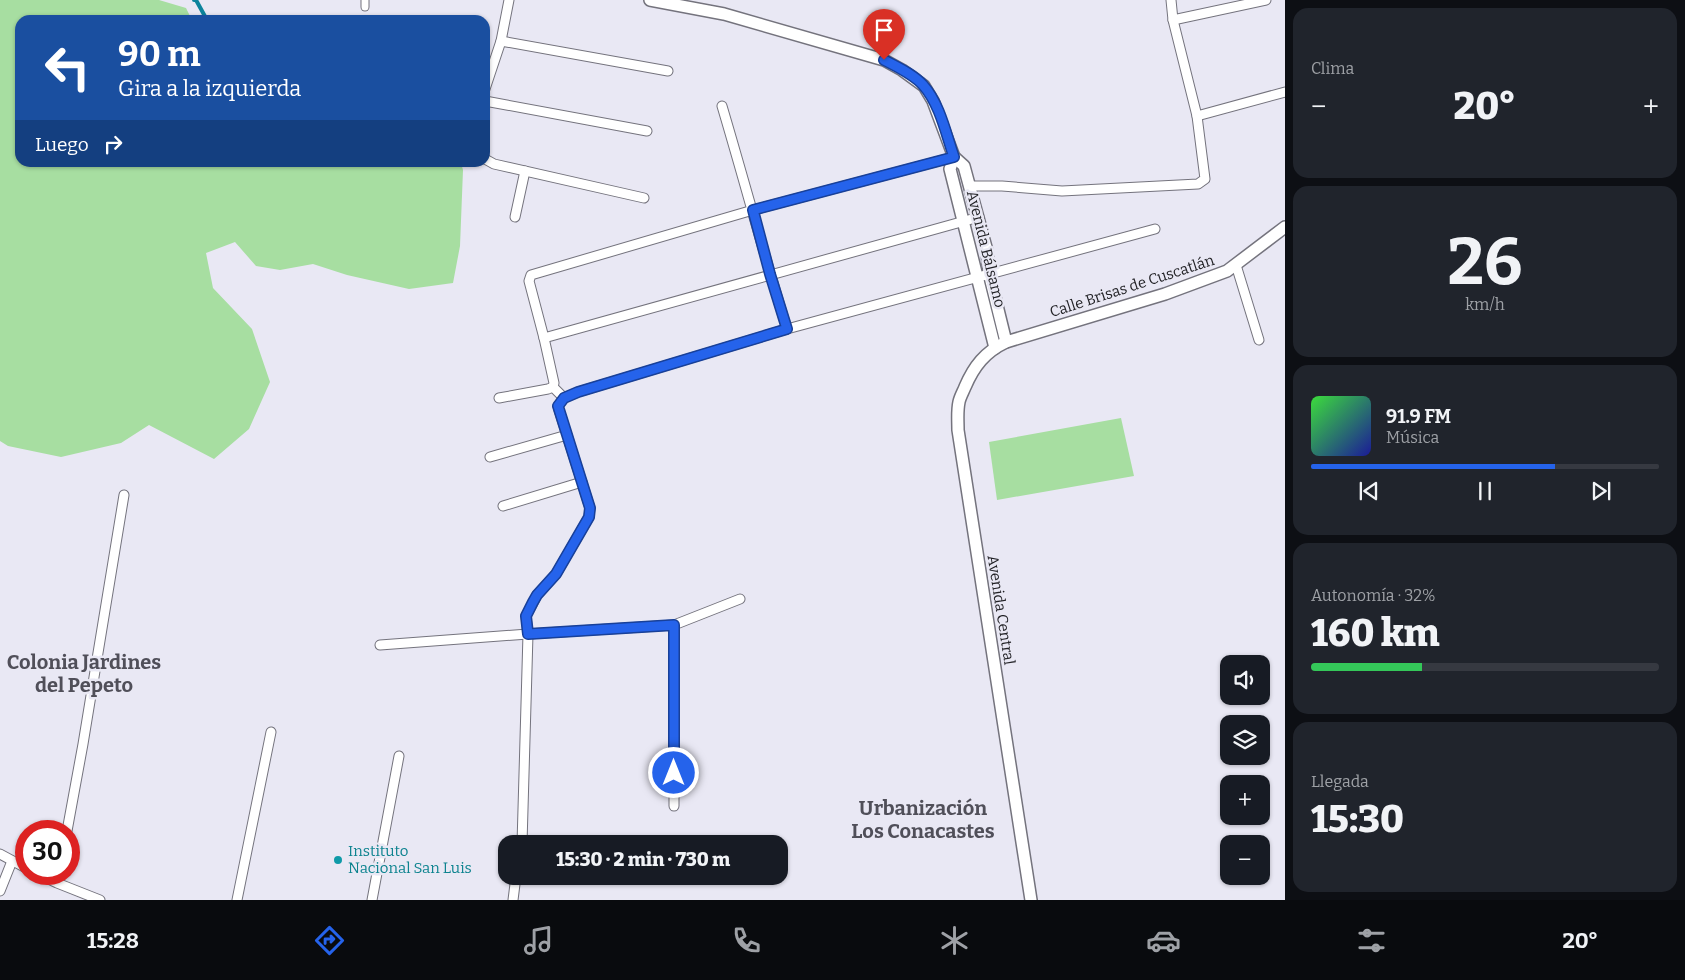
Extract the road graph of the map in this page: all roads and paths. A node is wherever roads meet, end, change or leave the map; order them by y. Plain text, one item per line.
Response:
1 (509, 0) edge
2 (650, 0) edge
3 (1171, 0) edge
4 (1266, 0) edge
5 (1173, 20) junction
6 (501, 40) junction
7 (668, 72) dead end
8 (490, 74) edge
9 (1285, 92) edge
10 (490, 102) edge
11 (722, 106) dead end
12 (1197, 116) junction
13 (647, 131) dead end
14 (954, 157) junction
15 (490, 162) edge
16 (525, 171) junction
17 (970, 186) junction
18 (644, 198) dead end
19 (753, 210) junction
20 (515, 217) dead end
21 (979, 217) junction
22 (964, 221) junction
23 (1285, 227) edge
24 (1155, 229) dead end
25 (1236, 265) junction
26 (770, 274) junction
27 (983, 275) junction
28 (787, 329) junction
29 (544, 338) junction
30 (1260, 340) dead end
31 (1006, 342) junction
32 (995, 348) junction
33 (553, 387) junction
34 (499, 398) dead end
35 (564, 398) junction
36 (567, 435) junction
37 (490, 457) dead end
38 (582, 482) junction
39 (124, 495) dead end
40 (503, 506) dead end
41 (740, 599) dead end
42 (674, 625) junction
43 (528, 634) junction
44 (380, 644) dead end
45 (271, 732) dead end
46 (399, 756) dead end
47 (674, 806) dead end
48 (69, 820) edge
49 (522, 835) edge
50 (0, 854) edge
51 (12, 861) junction
52 (15, 862) edge
53 (60, 885) edge
54 (514, 885) edge
55 (0, 891) edge
56 (100, 900) edge
57 (237, 900) edge
58 (372, 900) edge
59 (512, 900) edge
60 (1031, 900) edge

1 - 6 street
2 - 14 street, Avenida Bálsamo
3 - 5 street
4 - 5 street
5 - 12 street
6 - 7 street
6 - 8 street
9 - 12 street
10 - 13 street
11 - 19 street
12 - 17 street
14 - 17 street, Avenida Bálsamo
14 - 19 street
14 - 22 street, Avenida Bálsamo
15 - 16 street
16 - 18 street
16 - 20 street
17 - 21 street, Avenida Bálsamo
19 - 26 street
19 - 29 street
21 - 22 street
21 - 27 street, Avenida Bálsamo
22 - 26 street
22 - 27 street, Avenida Bálsamo
23 - 25 street, Calle Brisas de Cuscatlán
24 - 27 street
25 - 30 street
25 - 31 street, Calle Brisas de Cuscatlán
26 - 28 street
26 - 29 street
27 - 28 street
27 - 31 street, Avenida Bálsamo
27 - 32 street, Avenida Bálsamo
28 - 35 street
29 - 33 street
31 - 32 street, Avenida Central
32 - 60 street, Avenida Central
33 - 34 street
33 - 35 street
35 - 36 street
36 - 37 street
36 - 38 street
38 - 40 street
38 - 43 street
39 - 48 street
41 - 42 street
42 - 43 street
42 - 47 street
43 - 44 street
43 - 49 street
45 - 57 street
46 - 58 street
50 - 51 street
51 - 52 street
51 - 55 street
53 - 56 street
54 - 59 street

